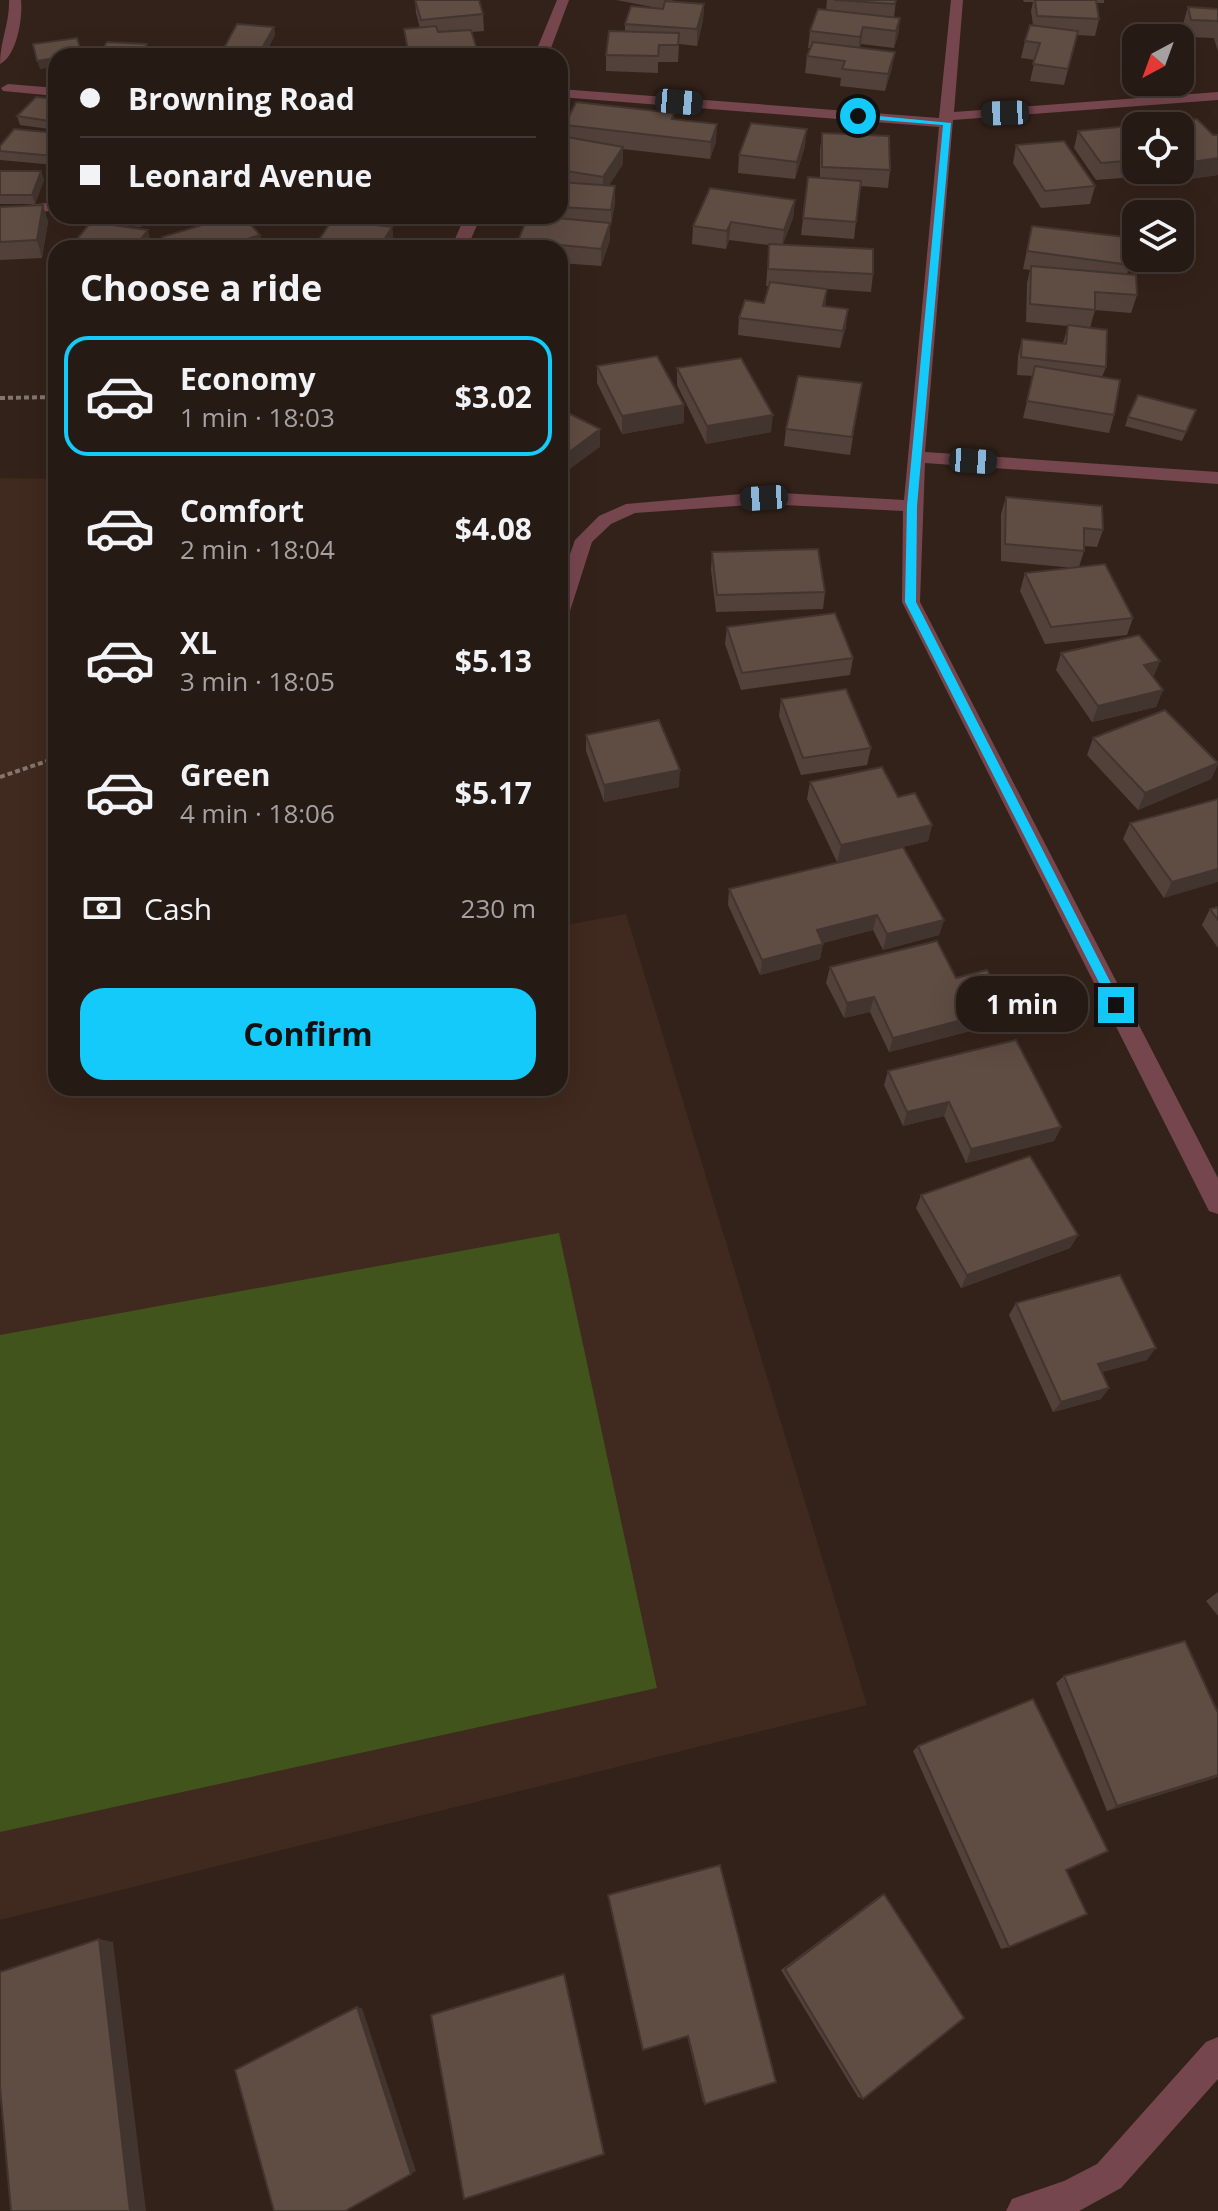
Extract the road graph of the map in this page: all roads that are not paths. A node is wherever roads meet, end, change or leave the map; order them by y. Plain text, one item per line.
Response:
1 (15, 0) edge
2 (563, 0) edge
3 (957, 0) edge
4 (544, 48) edge
5 (0, 61) edge
6 (48, 92) edge
7 (568, 94) edge
8 (4, 95) edge
9 (1218, 96) edge
10 (948, 119) junction
11 (48, 207) edge
12 (0, 213) edge
13 (917, 457) junction
14 (1218, 478) edge
15 (912, 506) junction
16 (568, 587) edge
17 (1218, 1203) edge
18 (1218, 2054) edge
19 (1024, 2211) edge

1 - 5 street
2 - 4 street
3 - 10 street
5 - 8 street
6 - 8 street
7 - 10 street
9 - 10 street
10 - 13 street
11 - 12 street
13 - 14 street
13 - 15 street
15 - 16 street
15 - 17 street
18 - 19 street

